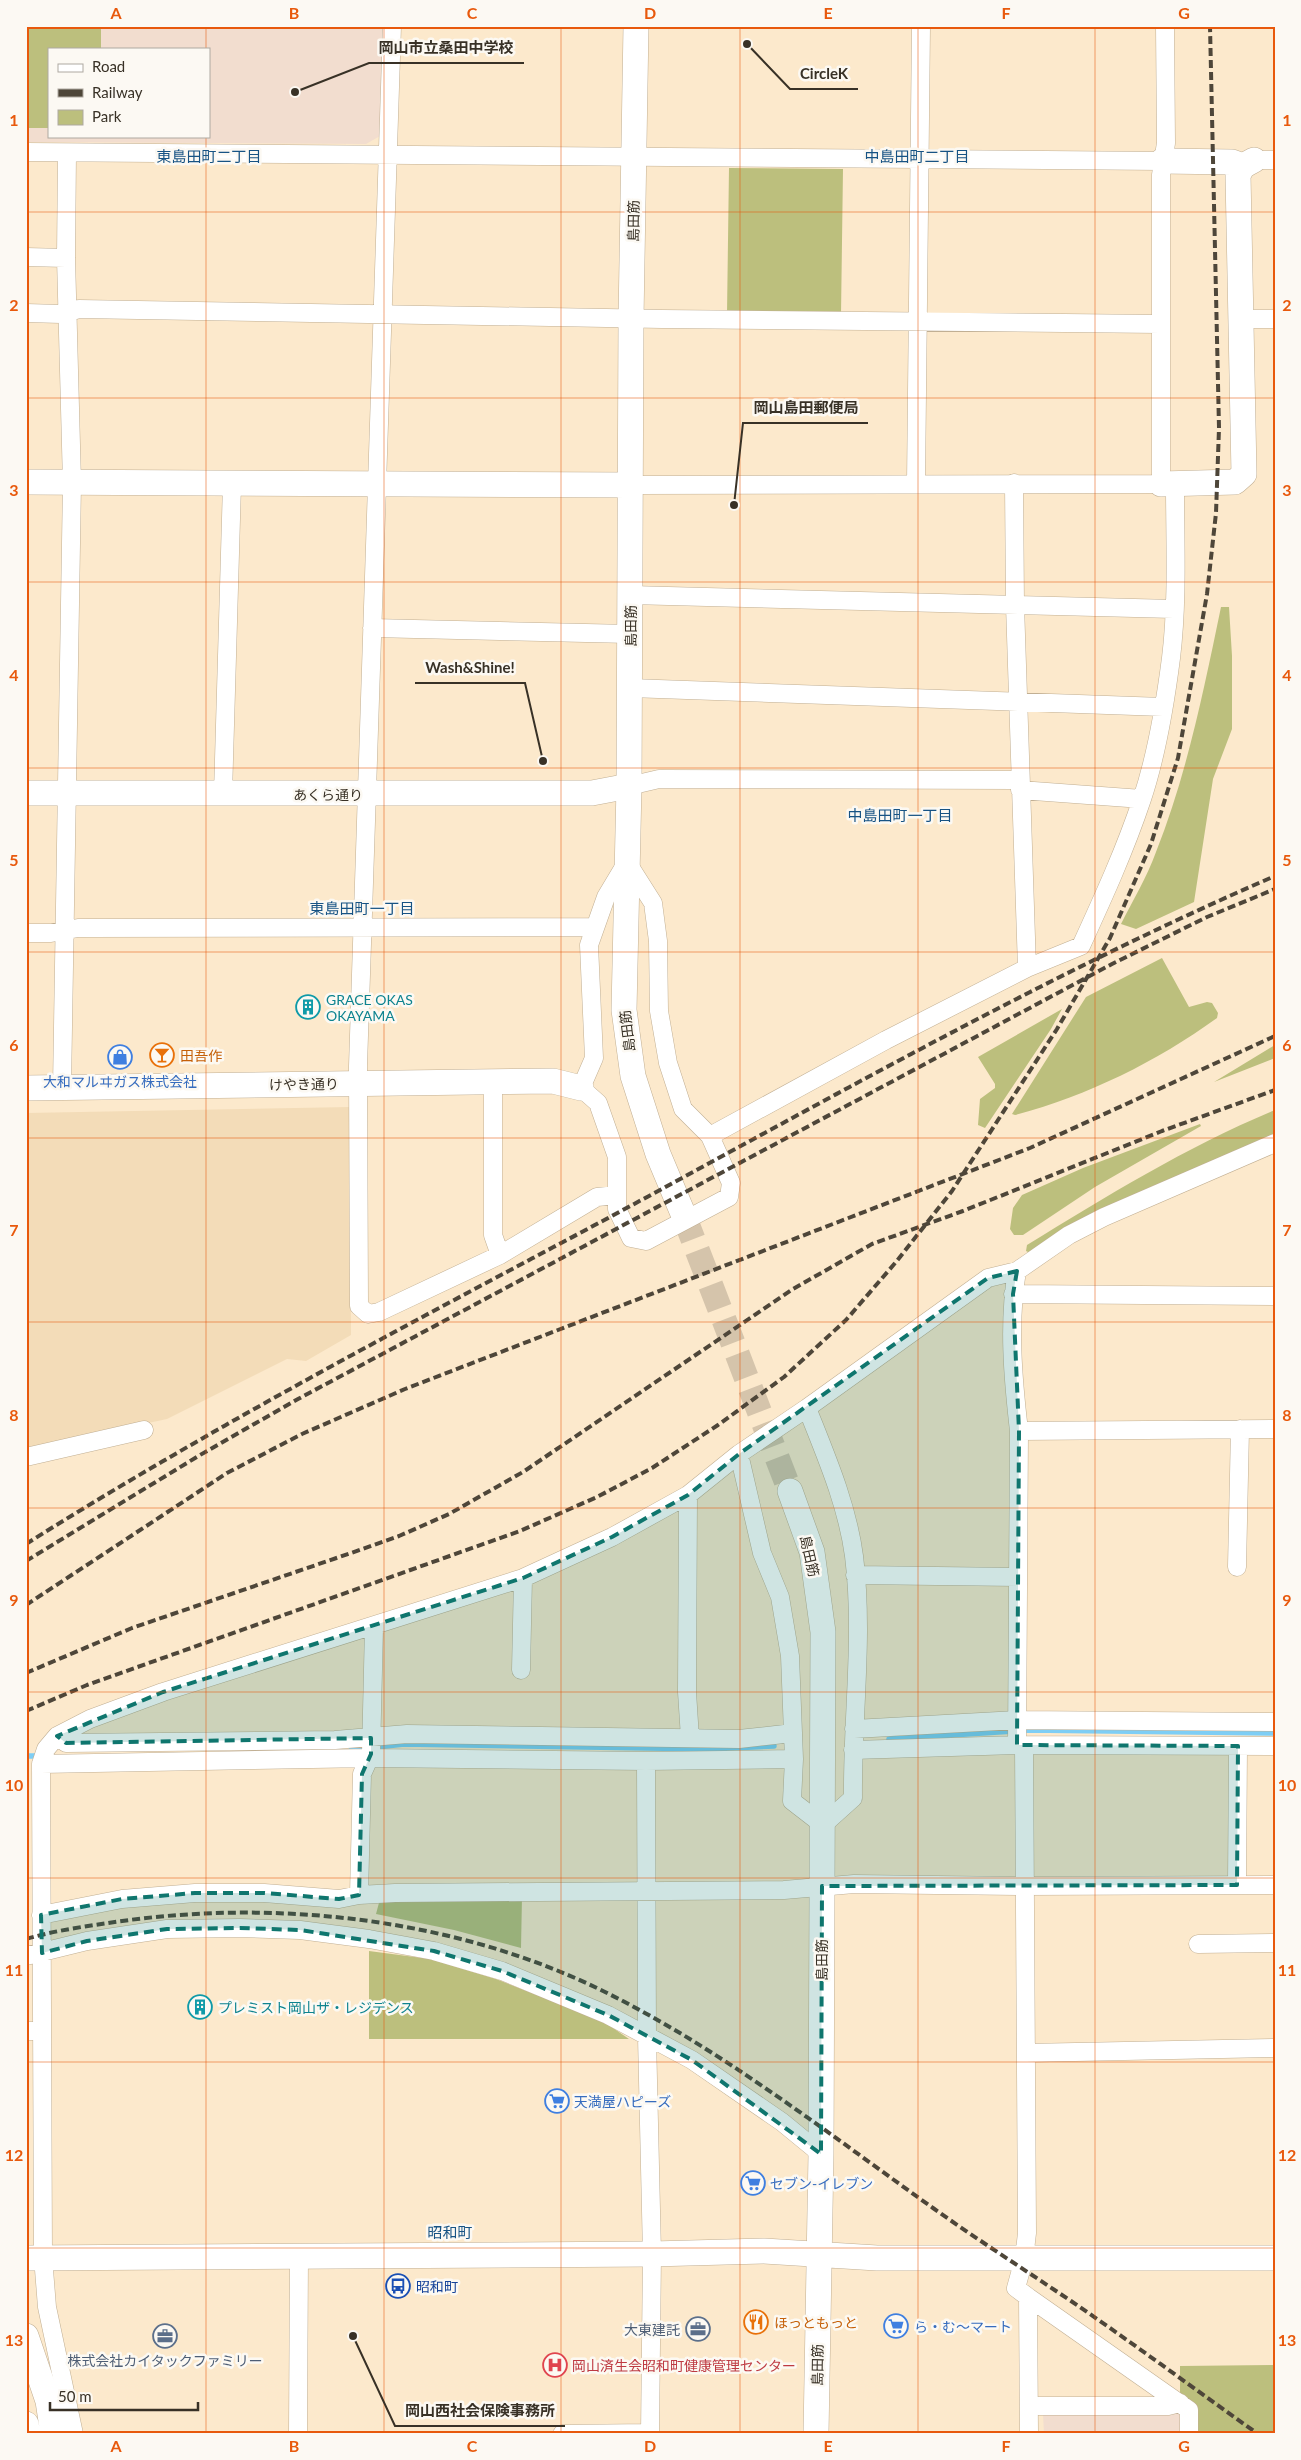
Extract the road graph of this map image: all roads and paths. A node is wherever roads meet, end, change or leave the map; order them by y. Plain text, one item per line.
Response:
1 (392, 26) edge
2 (636, 26) edge
3 (922, 26) edge
4 (1165, 26) edge
5 (26, 152) edge
6 (67, 153) junction
7 (387, 156) junction
8 (634, 157) junction
9 (921, 159) junction
10 (1162, 161) junction
11 (1257, 162) edge
12 (26, 258) edge
13 (66, 258) junction
14 (69, 311) junction
15 (26, 313) edge
16 (383, 315) junction
17 (631, 319) junction
18 (1242, 319) junction
19 (1275, 319) edge
20 (918, 321) junction
21 (1160, 324) junction
22 (26, 482) edge
23 (72, 483) junction
24 (1014, 483) junction
25 (232, 484) junction
26 (379, 484) junction
27 (916, 484) junction
28 (1168, 484) junction
29 (631, 485) junction
30 (630, 595) junction
31 (1015, 605) junction
32 (1174, 609) junction
33 (372, 628) junction
34 (630, 634) junction
35 (630, 688) junction
36 (1018, 703) junction
37 (1163, 707) junction
38 (1020, 785) junction
39 (629, 786) junction
40 (26, 793) edge
41 (66, 793) junction
42 (223, 794) junction
43 (365, 794) junction
44 (1142, 799) junction
45 (627, 862) junction
46 (363, 926) junction
47 (595, 927) junction
48 (63, 931) junction
49 (26, 933) edge
50 (1027, 968) junction
51 (493, 1082) junction
52 (358, 1083) junction
53 (62, 1087) junction
54 (26, 1088) edge
55 (581, 1088) junction
56 (710, 1136) junction
57 (1275, 1143) edge
58 (617, 1195) junction
59 (684, 1216) tunnel mouth
60 (500, 1255) junction
61 (1017, 1271) junction
62 (1013, 1294) junction
63 (1275, 1296) edge
64 (807, 1408) junction
65 (1240, 1429) junction
66 (1275, 1429) edge
67 (144, 1430) dead end
68 (1019, 1431) junction
69 (739, 1454) junction
70 (26, 1457) edge
71 (790, 1491) tunnel mouth
72 (688, 1495) junction
73 (1237, 1567) dead end
74 (856, 1575) junction
75 (1018, 1577) junction
76 (523, 1578) junction
77 (374, 1627) junction
78 (521, 1670) dead end
79 (1275, 1722) edge
80 (854, 1729) junction
81 (793, 1733) junction
82 (1018, 1734) junction
83 (690, 1738) junction
84 (1238, 1746) junction
85 (1275, 1746) edge
86 (371, 1748) junction
87 (853, 1750) junction
88 (47, 1752) junction
89 (794, 1759) junction
90 (646, 1761) junction
91 (823, 1825) junction
92 (1275, 1884) edge
93 (1237, 1885) junction
94 (822, 1886) junction
95 (1024, 1886) junction
96 (646, 1891) junction
97 (34, 1893) edge
98 (359, 1895) junction
99 (41, 1915) junction
100 (1275, 1943) edge
101 (1198, 1944) dead end
102 (34, 1954) edge
103 (34, 2031) edge
104 (647, 2037) junction
105 (1275, 2048) edge
106 (1026, 2053) junction
107 (820, 2154) junction
108 (299, 2254) junction
109 (652, 2254) junction
110 (819, 2255) junction
111 (35, 2257) edge
112 (1275, 2258) edge
113 (1024, 2259) junction
114 (1028, 2296) junction
115 (28, 2340) edge
116 (1180, 2403) junction
117 (1029, 2406) junction
118 (26, 2424) edge
119 (650, 2433) edge
120 (28, 2434) edge
121 (53, 2434) edge
122 (74, 2434) edge
123 (298, 2434) edge
124 (562, 2434) edge
125 (816, 2434) edge
126 (1029, 2434) edge
127 (1189, 2434) edge

1 - 7 street
2 - 8 street, 島田筋
3 - 9 street
4 - 10 street
5 - 6 street
6 - 7 street
6 - 13 street
7 - 8 street
7 - 16 street
8 - 9 street
8 - 17 street, 島田筋
9 - 10 street
9 - 20 street
10 - 11 street
10 - 21 street
11 - 18 street
12 - 13 street
13 - 14 street
14 - 15 street
14 - 16 street
14 - 23 street
16 - 17 street
16 - 26 street
17 - 20 street
17 - 29 street, 島田筋
18 - 19 street
18 - 28 street
20 - 21 street
20 - 27 street
21 - 28 street
22 - 23 street
23 - 25 street
23 - 41 street
24 - 27 street
24 - 28 street
24 - 31 street
25 - 26 street
25 - 42 street
26 - 29 street
26 - 33 street
27 - 29 street
28 - 32 street
29 - 30 street, 島田筋
30 - 31 street
30 - 34 street, 島田筋
31 - 32 street
31 - 36 street
32 - 37 street
33 - 34 street
33 - 43 street
34 - 35 street, 島田筋
35 - 36 street
35 - 39 street, 島田筋
36 - 37 street
36 - 38 street
37 - 44 street
38 - 39 street
38 - 44 street
38 - 50 street
39 - 43 street, あくら通り
39 - 45 street, 島田筋
40 - 41 street, あくら通り
41 - 42 street, あくら通り
41 - 48 street
42 - 43 street, あくら通り
43 - 46 street
44 - 50 street
45 - 47 street
45 - 56 street
45 - 59 street, 島田筋
46 - 47 street
46 - 48 street
46 - 52 street
47 - 55 street
48 - 49 street
48 - 53 street
50 - 56 street
51 - 52 street, けやき通り
51 - 55 street, けやき通り
51 - 60 street
52 - 53 street, けやき通り
52 - 60 street
53 - 54 street, けやき通り
55 - 58 street
56 - 58 street
57 - 61 street
58 - 60 street
61 - 62 street
61 - 64 street
62 - 63 street
62 - 68 street
64 - 69 street
64 - 74 street
65 - 66 street
65 - 68 street
65 - 73 street
67 - 70 street
68 - 75 street
69 - 72 street
69 - 81 street
71 - 91 street, 島田筋
72 - 76 street
72 - 83 street
74 - 75 street
74 - 80 street
75 - 82 street
76 - 77 street
76 - 78 street
77 - 86 street
77 - 88 street
79 - 82 street
80 - 82 street
80 - 87 street
81 - 83 street
81 - 89 street
82 - 84 street
82 - 87 street
82 - 95 street
83 - 86 street
84 - 85 street
84 - 93 street
86 - 88 street
86 - 88 street
86 - 90 street
86 - 98 street
87 - 91 street
88 - 97 street
89 - 90 street
89 - 91 street
90 - 96 street
91 - 94 street, 島田筋
92 - 93 street
93 - 95 street
94 - 95 street
94 - 96 street
94 - 107 street, 島田筋
95 - 106 street
96 - 98 street
96 - 104 street
97 - 99 street
98 - 99 street
99 - 102 street
100 - 101 street
102 - 103 street
102 - 104 street
103 - 111 street
104 - 107 street
104 - 109 street
105 - 106 street
106 - 113 street
107 - 110 street, 島田筋
108 - 109 street
108 - 111 street
108 - 123 street
109 - 110 street
109 - 119 street
110 - 113 street
110 - 125 street, 島田筋
111 - 122 street
112 - 113 street
113 - 114 street
114 - 116 street
114 - 117 street
115 - 121 street
116 - 117 street
116 - 127 street
117 - 126 street
118 - 120 street
119 - 124 street

